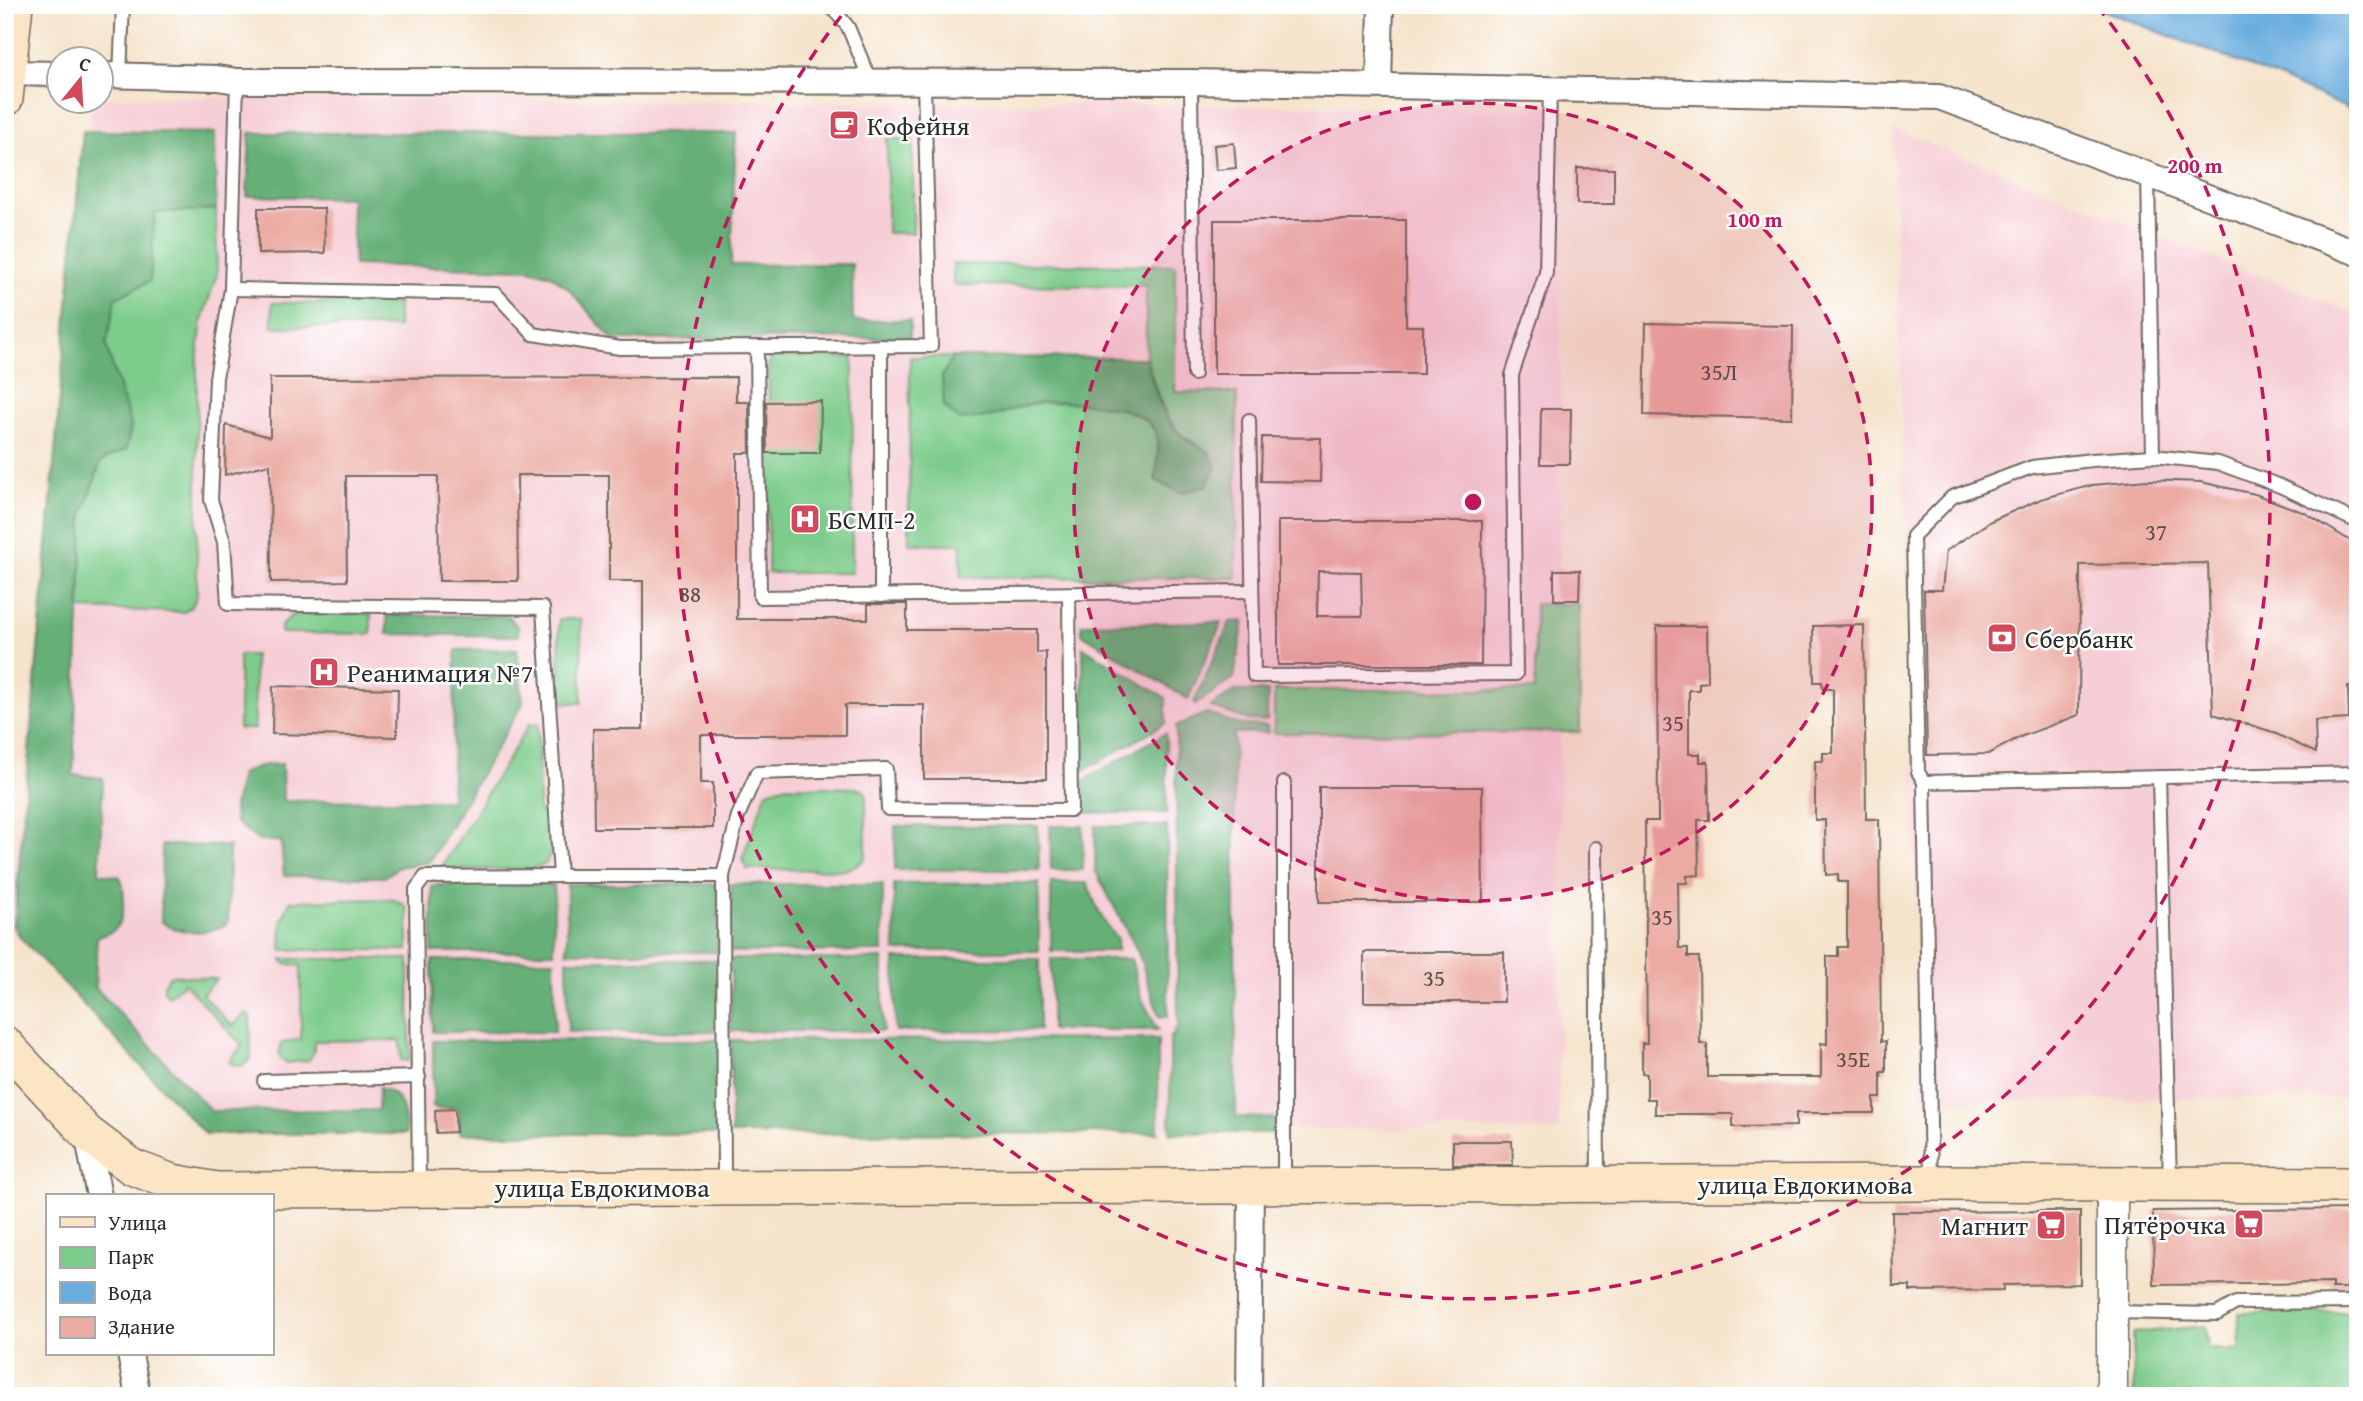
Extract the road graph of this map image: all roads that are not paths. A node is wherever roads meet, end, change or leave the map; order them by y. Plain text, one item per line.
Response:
1 (15, 5) edge
2 (123, 5) edge
3 (830, 5) edge
4 (1381, 5) edge
5 (116, 46) edge
6 (116, 76) edge
7 (46, 77) edge
8 (237, 81) junction
9 (871, 82) junction
10 (1191, 82) junction
11 (924, 83) junction
12 (1379, 85) junction
13 (6, 86) edge
14 (1550, 88) junction
15 (2148, 175) junction
16 (2358, 253) edge
17 (231, 289) junction
18 (881, 346) junction
19 (757, 347) junction
20 (1194, 374) dead end
21 (1249, 420) dead end
22 (2153, 456) junction
23 (2358, 522) edge
24 (1252, 591) junction
25 (1069, 594) junction
26 (881, 596) junction
27 (2358, 773) edge
28 (2159, 777) junction
29 (1924, 782) junction
30 (1284, 783) dead end
31 (1596, 848) dead end
32 (560, 876) junction
33 (723, 876) junction
34 (5, 1044) edge
35 (419, 1077) junction
36 (264, 1081) dead end
37 (87, 1133) junction
38 (1931, 1183) junction
39 (1598, 1184) junction
40 (2171, 1184) junction
41 (1268, 1185) junction
42 (2112, 1185) junction
43 (2358, 1185) edge
44 (724, 1187) junction
45 (419, 1188) junction
46 (99, 1194) edge
47 (2358, 1302) edge
48 (2112, 1312) junction
49 (130, 1356) edge
50 (138, 1396) edge
51 (1249, 1396) edge
52 (2112, 1396) edge

1 - 13 main road
2 - 5 lane
3 - 9 lane
4 - 12 street
6 - 8 street
7 - 13 street
8 - 9 street
8 - 17 lane
9 - 11 street
10 - 11 street
10 - 12 street
10 - 20 lane
11 - 18 lane
12 - 14 street
14 - 15 street
14 - 24 lane
15 - 16 street
15 - 22 lane
17 - 19 lane
17 - 32 lane
18 - 19 lane
18 - 26 lane
19 - 26 lane
21 - 24 lane
22 - 23 lane
22 - 29 lane
24 - 25 lane
25 - 26 lane
25 - 33 lane
27 - 28 lane
28 - 29 lane
28 - 40 lane
29 - 38 lane
30 - 41 lane
31 - 39 lane
32 - 33 lane
32 - 35 lane
33 - 44 lane
34 - 37 main road, улица Евдокимова
35 - 36 lane
35 - 45 lane
37 - 45 main road, улица Евдокимова
37 - 46 street
38 - 39 main road, улица Евдокимова
38 - 42 main road, улица Евдокимова
39 - 41 main road, улица Евдокимова
40 - 42 main road, улица Евдокимова
40 - 43 main road, улица Евдокимова
41 - 44 main road, улица Евдокимова
41 - 51 street
42 - 48 street
44 - 45 main road, улица Евдокимова
47 - 48 lane
48 - 52 street
49 - 50 street

